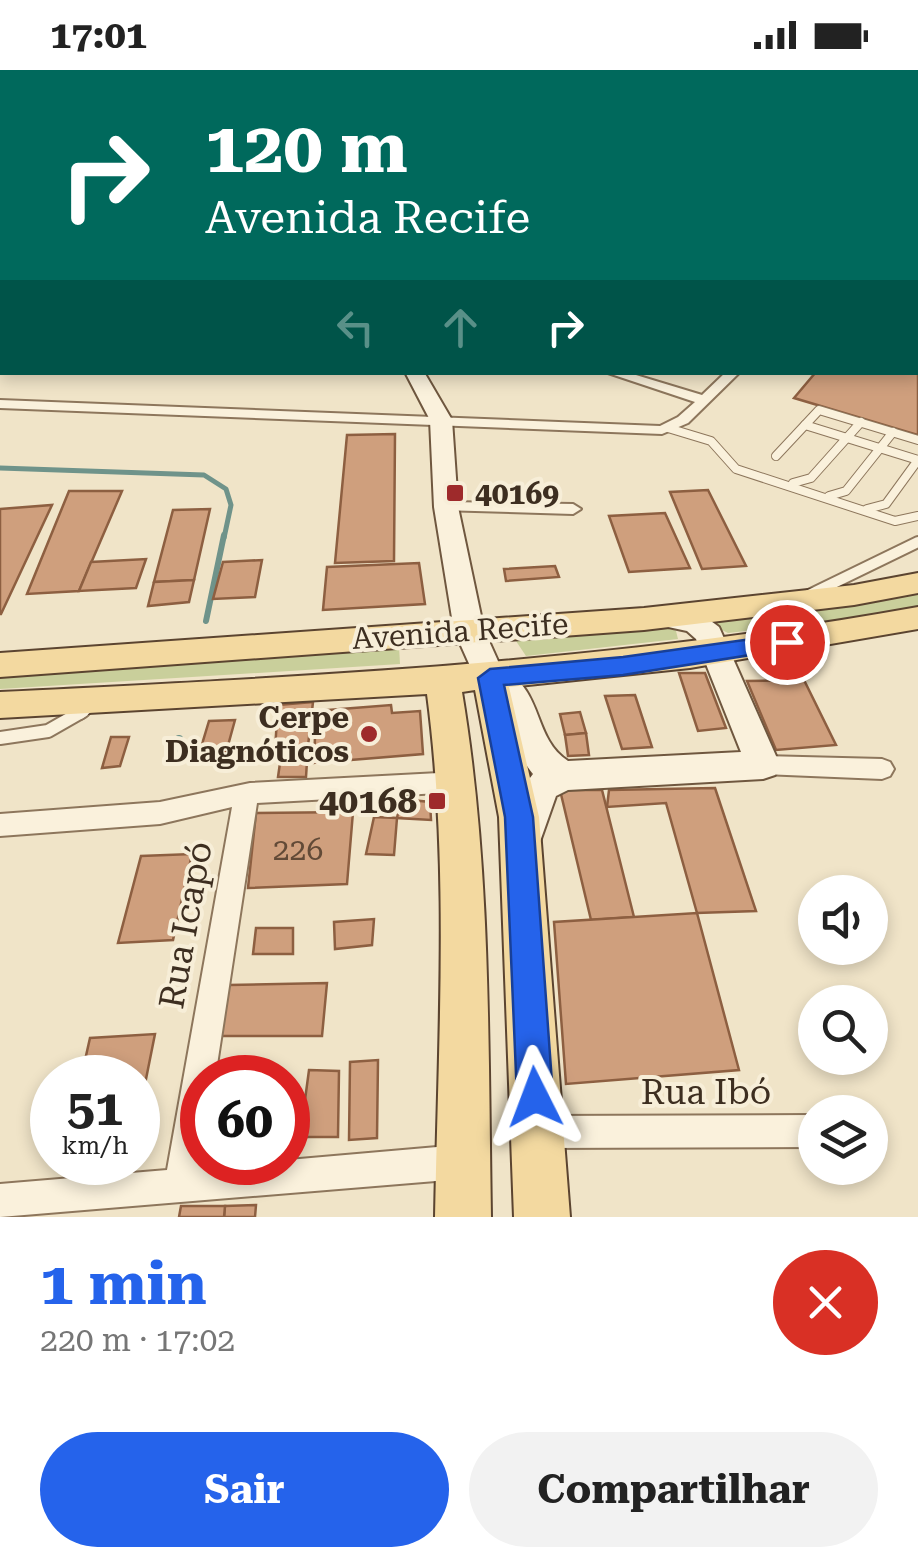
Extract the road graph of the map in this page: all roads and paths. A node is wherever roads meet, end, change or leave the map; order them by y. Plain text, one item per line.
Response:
1 (416, 375) edge
2 (620, 375) edge
3 (731, 375) edge
4 (704, 400) junction
5 (0, 404) edge
6 (441, 420) junction
7 (860, 422) junction
8 (805, 426) junction
9 (668, 428) junction
10 (893, 432) junction
11 (847, 438) junction
12 (918, 440) edge
13 (880, 449) junction
14 (776, 456) dead end
15 (918, 460) edge
16 (782, 484) junction
17 (820, 496) junction
18 (446, 507) junction
19 (572, 509) dead end
20 (861, 510) junction
21 (918, 516) edge
22 (918, 542) edge
23 (918, 583) edge
24 (798, 602) junction
25 (664, 616) junction
26 (918, 618) edge
27 (469, 630) junction
28 (718, 653) junction
29 (0, 665) edge
30 (490, 678) junction
31 (443, 682) junction
32 (97, 700) junction
33 (0, 705) edge
34 (0, 738) edge
35 (763, 765) junction
36 (882, 769) dead end
37 (562, 776) junction
38 (458, 782) junction
39 (246, 794) junction
40 (0, 825) edge
41 (520, 849) junction
42 (537, 1132) junction
43 (798, 1132) edge
44 (460, 1162) junction
45 (181, 1186) junction
46 (0, 1201) edge
47 (463, 1217) edge
48 (542, 1217) edge

1 - 6 street
2 - 4 street
3 - 4 street
4 - 9 street
5 - 6 street
6 - 9 street
6 - 18 street
7 - 8 lane
7 - 10 lane
7 - 11 lane
8 - 11 lane
8 - 14 lane
9 - 16 lane
10 - 12 lane
10 - 13 lane
11 - 13 lane
11 - 16 lane
13 - 15 lane
13 - 17 lane
15 - 20 lane
16 - 17 lane
17 - 20 lane
18 - 19 street
18 - 27 street
20 - 21 lane
22 - 24 lane
23 - 24 main road, Avenida Recife
24 - 25 main road, Avenida Recife
25 - 27 main road, Avenida Recife
25 - 28 street
26 - 28 main road, Avenida Recife
27 - 29 main road, Avenida Recife
27 - 30 street
28 - 30 main road, Avenida Recife
28 - 35 street
30 - 31 main road, Avenida Recife
30 - 37 street
30 - 41 main road
31 - 32 main road, Avenida Recife
31 - 38 main road
32 - 33 main road, Avenida Recife
32 - 34 lane
35 - 36 street
35 - 37 street
37 - 41 street
38 - 39 street
38 - 44 main road
39 - 40 street
39 - 45 street, Rua Icapó
41 - 42 main road
42 - 43 street, Rua Ibó
42 - 48 main road
44 - 45 street
44 - 47 main road
45 - 46 street

